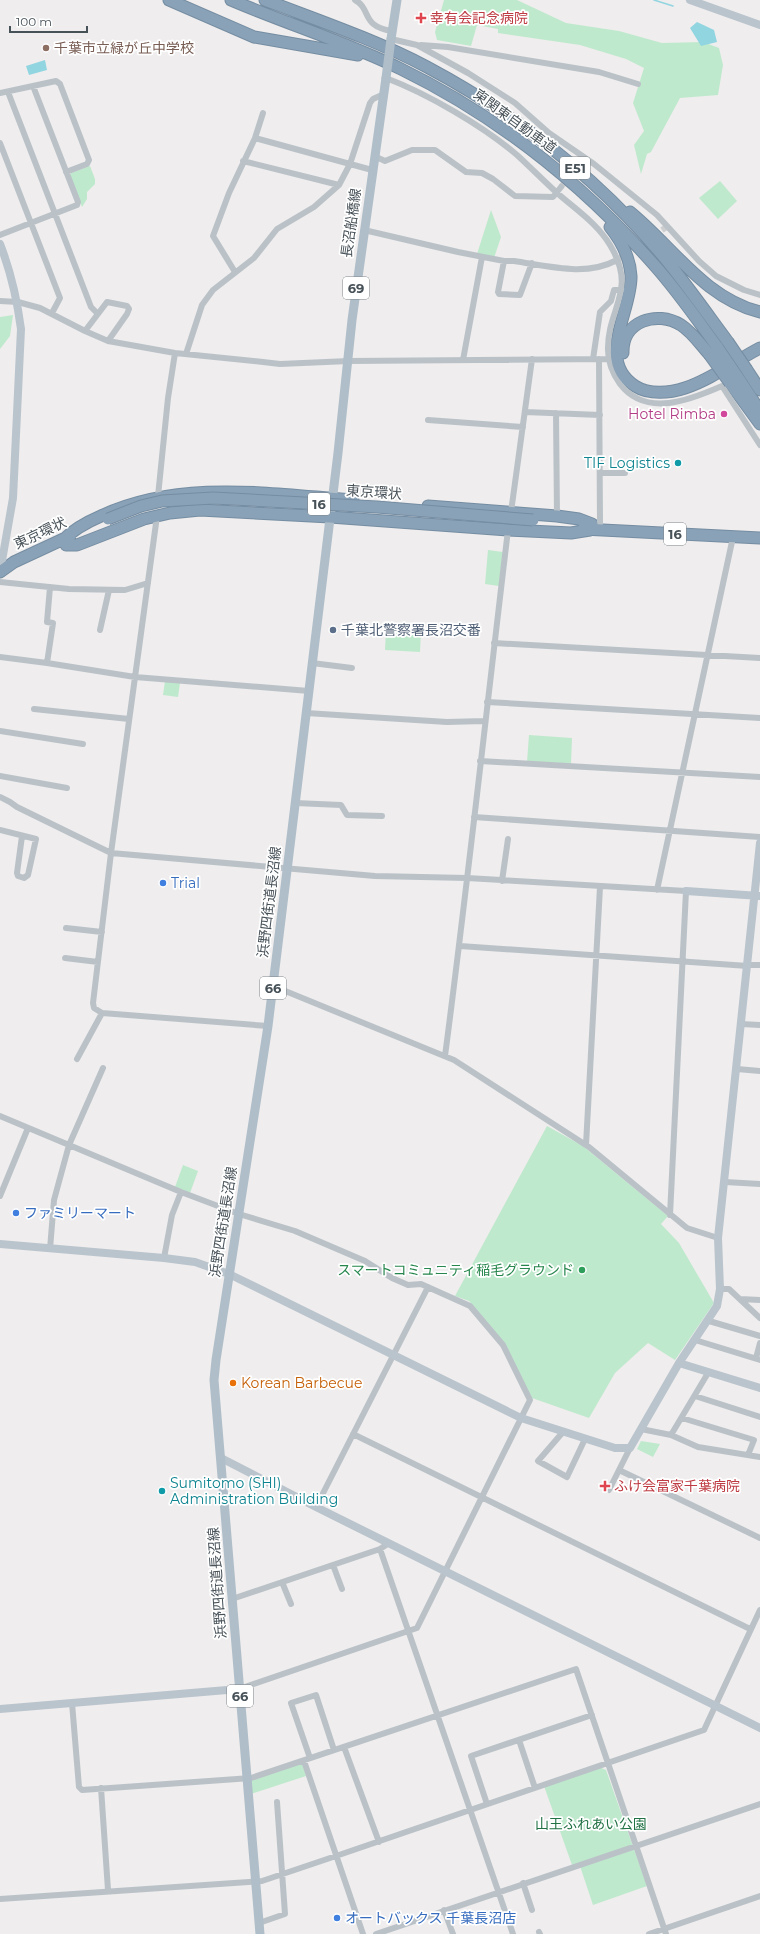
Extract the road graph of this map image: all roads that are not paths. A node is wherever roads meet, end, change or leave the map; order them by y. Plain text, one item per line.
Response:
1 (169, 0) edge
2 (231, 0) edge
3 (265, 0) edge
4 (286, 0) edge
5 (355, 0) edge
6 (397, 0) edge
7 (690, 0) edge
8 (760, 25) edge
9 (392, 35) junction
10 (379, 44) junction
11 (417, 45) junction
12 (378, 58) junction
13 (386, 78) junction
14 (638, 84) dead end
15 (33, 86) junction
16 (8, 92) junction
17 (0, 93) edge
18 (384, 94) junction
19 (263, 113) dead end
20 (513, 137) junction
21 (255, 138) junction
22 (0, 143) edge
23 (374, 156) junction
24 (243, 161) junction
25 (350, 164) junction
26 (372, 170) junction
27 (66, 172) junction
28 (584, 176) junction
29 (339, 185) junction
30 (561, 187) tunnel mouth
31 (556, 192) junction
32 (54, 214) junction
33 (31, 223) junction
34 (364, 230) junction
35 (0, 235) edge
36 (0, 244) edge
37 (482, 257) junction
38 (617, 260) junction
39 (504, 261) junction
40 (532, 264) junction
41 (235, 272) junction
42 (622, 290) junction
43 (760, 295) edge
44 (0, 301) edge
45 (18, 302) junction
46 (760, 312) edge
47 (52, 313) junction
48 (98, 314) junction
49 (85, 331) junction
50 (108, 341) junction
51 (760, 342) edge
52 (718, 348) junction
53 (760, 348) edge
54 (175, 353) junction
55 (186, 354) junction
56 (532, 359) junction
57 (596, 359) junction
58 (609, 359) junction
59 (463, 360) junction
60 (349, 361) junction
61 (738, 377) junction
62 (760, 390) edge
63 (760, 411) edge
64 (525, 412) junction
65 (556, 413) junction
66 (600, 415) junction
67 (428, 420) dead end
68 (760, 424) edge
69 (523, 427) junction
70 (760, 445) edge
71 (600, 473) junction
72 (625, 473) dead end
73 (158, 496) junction
74 (332, 499) junction
75 (511, 512) junction
76 (157, 516) junction
77 (557, 516) junction
78 (330, 517) junction
79 (594, 526) junction
80 (508, 530) junction
81 (760, 531) edge
82 (733, 537) junction
83 (760, 538) edge
84 (64, 542) junction
85 (0, 572) edge
86 (0, 582) edge
87 (148, 583) junction
88 (50, 587) junction
89 (109, 590) junction
90 (100, 630) dead end
91 (494, 643) junction
92 (708, 656) junction
93 (0, 657) edge
94 (760, 658) edge
95 (47, 663) junction
96 (312, 663) junction
97 (352, 668) dead end
98 (135, 677) junction
99 (309, 691) junction
100 (487, 702) junction
101 (34, 709) dead end
102 (306, 713) junction
103 (696, 714) junction
104 (760, 718) edge
105 (129, 719) junction
106 (484, 721) junction
107 (0, 731) edge
108 (83, 744) dead end
109 (480, 761) junction
110 (683, 772) junction
111 (0, 776) edge
112 (760, 778) edge
113 (67, 788) dead end
114 (0, 797) edge
115 (295, 803) junction
116 (382, 816) dead end
117 (474, 817) junction
118 (0, 830) edge
119 (670, 830) junction
120 (22, 836) junction
121 (760, 837) edge
122 (508, 839) dead end
123 (760, 843) edge
124 (111, 853) junction
125 (287, 869) junction
126 (467, 878) junction
127 (502, 881) junction
128 (600, 886) junction
129 (657, 890) junction
130 (686, 891) junction
131 (757, 896) edge
132 (66, 928) dead end
133 (102, 932) junction
134 (460, 946) junction
135 (596, 956) junction
136 (65, 958) dead end
137 (98, 962) junction
138 (682, 962) junction
139 (760, 965) edge
140 (748, 966) junction
141 (273, 986) junction
142 (102, 1013) junction
143 (741, 1024) junction
144 (760, 1025) edge
145 (268, 1026) junction
146 (445, 1056) junction
147 (77, 1059) dead end
148 (103, 1068) dead end
149 (737, 1069) junction
150 (760, 1071) edge
151 (0, 1116) edge
152 (28, 1128) junction
153 (69, 1145) junction
154 (586, 1145) junction
155 (725, 1182) junction
156 (760, 1184) edge
157 (2, 1186) edge
158 (180, 1192) junction
159 (0, 1196) edge
160 (239, 1214) junction
161 (670, 1215) junction
162 (718, 1238) junction
163 (0, 1244) edge
164 (50, 1249) junction
165 (164, 1258) junction
166 (229, 1274) junction
167 (428, 1287) junction
168 (720, 1289) junction
169 (740, 1299) junction
170 (760, 1300) edge
171 (760, 1318) edge
172 (709, 1321) junction
173 (760, 1336) edge
174 (695, 1340) junction
175 (760, 1343) edge
176 (394, 1354) junction
177 (758, 1359) edge
178 (679, 1363) junction
179 (708, 1373) junction
180 (760, 1388) edge
181 (695, 1396) junction
182 (760, 1417) edge
183 (521, 1418) junction
184 (682, 1418) junction
185 (641, 1429) junction
186 (563, 1432) junction
187 (353, 1434) junction
188 (671, 1435) junction
189 (585, 1439) junction
190 (630, 1448) junction
191 (748, 1455) junction
192 (760, 1457) edge
193 (221, 1458) junction
194 (619, 1470) junction
195 (609, 1490) dead end
196 (481, 1498) junction
197 (316, 1507) junction
198 (760, 1538) edge
199 (389, 1543) junction
200 (380, 1549) junction
201 (333, 1565) junction
202 (446, 1572) junction
203 (282, 1582) junction
204 (342, 1589) dead end
205 (232, 1600) junction
206 (291, 1604) dead end
207 (760, 1610) edge
208 (750, 1629) junction
209 (408, 1632) junction
210 (239, 1689) junction
211 (72, 1703) junction
212 (715, 1706) junction
213 (0, 1708) edge
214 (438, 1715) junction
215 (592, 1715) junction
216 (760, 1728) edge
217 (519, 1740) junction
218 (344, 1747) junction
219 (334, 1750) junction
220 (310, 1758) junction
221 (304, 1760) junction
222 (608, 1762) junction
223 (246, 1778) junction
224 (101, 1788) junction
225 (535, 1788) junction
226 (277, 1802) dead end
227 (487, 1804) junction
228 (760, 1804) edge
229 (470, 1810) junction
230 (379, 1842) junction
231 (636, 1846) junction
232 (336, 1856) junction
233 (283, 1874) junction
234 (255, 1881) junction
235 (523, 1884) junction
236 (108, 1890) junction
237 (498, 1892) junction
238 (760, 1896) edge
239 (0, 1898) edge
240 (444, 1910) junction
241 (532, 1910) dead end
242 (259, 1924) junction
243 (665, 1931) edge
244 (260, 1934) edge
245 (363, 1934) edge
246 (376, 1934) edge
247 (453, 1934) edge
248 (513, 1934) edge
249 (649, 1934) edge

1 - 12 highway
2 - 12 highway, 東関東自動車道 / E51
3 - 10 highway, 東関東自動車道 / E51
4 - 10 highway
5 - 9 street
6 - 9 main road, 長沼船橋線 / 69
7 - 8 street
9 - 11 street
9 - 13 main road, 長沼船橋線 / 69, bridge
10 - 28 highway, 東関東自動車道 / E51
11 - 14 street
11 - 43 street
12 - 20 highway, 東関東自動車道 / E51
13 - 18 main road, 長沼船橋線 / 69
13 - 31 street
15 - 16 street
15 - 27 street
15 - 27 street
16 - 17 street
16 - 32 street
18 - 23 main road, 長沼船橋線 / 69
18 - 25 street
19 - 21 street
20 - 52 highway, 東関東自動車道 / E51
20 - 53 highway
21 - 24 street
21 - 25 street
22 - 33 street
23 - 26 main road, 長沼船橋線 / 69
23 - 31 street
24 - 29 street
24 - 41 street
25 - 26 street
25 - 29 street
26 - 34 main road, 長沼船橋線 / 69
27 - 32 street
28 - 46 highway
28 - 52 highway, 東関東自動車道 / E51
29 - 41 street
30 - 31 street
31 - 38 street
32 - 33 street
32 - 48 street
33 - 35 street
33 - 47 street
34 - 37 street
34 - 60 main road, 長沼船橋線 / 69
36 - 45 street
37 - 39 street
37 - 59 street
38 - 40 street
38 - 42 street
39 - 40 street
39 - 40 street
41 - 55 street
42 - 57 street
42 - 58 street
44 - 45 street
45 - 47 street
45 - 85 street
47 - 49 street
48 - 49 street
48 - 50 street
49 - 50 street
50 - 54 street
51 - 52 highway
52 - 61 highway, bridge
52 - 61 highway, 東関東自動車道 / E51, bridge
54 - 55 street
54 - 73 street
55 - 60 street
56 - 57 street
56 - 59 street
56 - 64 street
57 - 58 street
57 - 66 street
58 - 70 street
59 - 60 street
60 - 74 main road, 長沼船橋線 / 69
61 - 62 highway, 東関東自動車道 / E51
61 - 63 highway, 東関東自動車道 / E51
61 - 68 highway
64 - 65 street
64 - 69 street
65 - 66 street
65 - 77 street
66 - 71 street
67 - 69 street
69 - 75 street
71 - 72 street
71 - 79 street
73 - 74 highway
73 - 84 highway
74 - 75 highway, 16
74 - 78 main road, 長沼船橋線
75 - 77 highway, 16
76 - 78 highway, 16
76 - 84 highway, 16
76 - 87 street
77 - 79 highway, 16
78 - 80 highway
78 - 96 main road, 浜野四街道長沼線 / 66
79 - 80 highway
79 - 81 highway, 東京環状 / 16
79 - 82 highway, 東京環状 / 16
79 - 84 highway, 東京環状 / 16
80 - 91 street
82 - 83 highway, 東京環状 / 16
82 - 92 street
84 - 85 highway, 東京環状 / 16
86 - 88 street
87 - 89 street
87 - 98 street
88 - 89 street
88 - 95 street
89 - 90 street
91 - 92 street
91 - 100 street
92 - 94 street
92 - 103 street
93 - 95 street
95 - 98 street
96 - 97 street
96 - 99 main road, 浜野四街道長沼線 / 66
98 - 99 street
98 - 105 street
99 - 102 main road, 浜野四街道長沼線 / 66
100 - 103 street
100 - 106 street
101 - 105 street
102 - 106 street
102 - 115 main road, 浜野四街道長沼線 / 66
103 - 104 street
103 - 110 street
105 - 124 street
106 - 109 street
107 - 108 street
109 - 110 street
109 - 117 street
110 - 112 street
110 - 119 street
111 - 113 street
114 - 124 street
115 - 116 street
115 - 125 main road, 浜野四街道長沼線 / 66
117 - 119 street
117 - 126 street
118 - 120 street
119 - 121 street
119 - 129 street
120 - 120 street
122 - 127 street
123 - 131 street
124 - 125 street
124 - 133 street
125 - 126 street
125 - 141 main road, 浜野四街道長沼線 / 66
126 - 127 street
126 - 134 street
127 - 128 street
128 - 129 street
128 - 135 street
129 - 130 street
130 - 131 street
130 - 138 street
131 - 140 street
132 - 133 street
133 - 137 street
134 - 135 street
134 - 146 street
135 - 138 street
135 - 154 street
136 - 137 street
137 - 142 street
138 - 140 street
138 - 161 street
139 - 140 street
140 - 143 street
141 - 145 main road, 浜野四街道長沼線 / 66
141 - 146 street
142 - 145 street
142 - 147 street
143 - 144 street
143 - 149 street
145 - 160 main road, 浜野四街道長沼線 / 66
146 - 154 street
148 - 153 street
149 - 150 street
149 - 155 street
151 - 152 street
152 - 153 street
152 - 157 street
153 - 158 street
153 - 164 street
154 - 161 street
155 - 156 street
155 - 162 street
157 - 159 street
158 - 160 street
158 - 165 street
160 - 166 main road, 浜野四街道長沼線 / 66
160 - 167 street
161 - 162 street
162 - 168 street
163 - 164 street
164 - 165 street
165 - 166 street
166 - 176 street
166 - 193 main road, 浜野四街道長沼線 / 66
167 - 176 street
167 - 183 street
168 - 169 street
168 - 172 street
169 - 170 street
169 - 171 street
172 - 173 street
172 - 174 street
174 - 177 street
174 - 178 street
175 - 177 street
176 - 183 street
176 - 187 street
178 - 179 street
178 - 185 street
179 - 180 street
179 - 181 street
181 - 182 street
181 - 184 street
183 - 186 street
183 - 196 street
184 - 188 street
184 - 191 street
185 - 188 street
185 - 190 street
186 - 189 street
186 - 189 street
187 - 196 street
187 - 197 street
188 - 191 street
189 - 190 street
190 - 194 street
191 - 192 street
193 - 197 street
193 - 205 main road, 浜野四街道長沼線 / 66
194 - 195 street
194 - 198 street
196 - 202 street
196 - 208 street
197 - 199 street
199 - 200 street
199 - 202 street
200 - 201 street
200 - 209 street
201 - 203 street
201 - 204 street
202 - 209 street
202 - 212 street
203 - 205 street
203 - 206 street
205 - 210 main road, 浜野四街道長沼線 / 66
207 - 208 street
208 - 212 street
209 - 210 street
209 - 214 street
210 - 211 street
210 - 223 main road, 浜野四街道長沼線 / 66
211 - 213 street
211 - 224 street
212 - 216 street
212 - 222 street
214 - 215 street
214 - 218 street
214 - 229 street
215 - 217 street
215 - 222 street
217 - 225 street
217 - 227 street
218 - 219 street
218 - 230 street
219 - 220 street
219 - 220 street
220 - 221 street
221 - 223 street
221 - 232 street
222 - 225 street
222 - 231 street
223 - 224 street
223 - 234 main road, 浜野四街道長沼線 / 66
224 - 236 street
225 - 227 street
226 - 233 street
227 - 229 street
228 - 231 street
229 - 230 street
229 - 237 street
230 - 232 street
231 - 235 street
231 - 243 street
232 - 233 street
232 - 245 street
233 - 234 street
233 - 242 street
234 - 236 street
234 - 242 main road, 浜野四街道長沼線 / 66
235 - 237 street
235 - 241 street
236 - 239 street
237 - 240 street
237 - 248 street
238 - 243 street
240 - 246 street
240 - 247 street
242 - 244 main road, 浜野四街道長沼線 / 66
243 - 249 street

